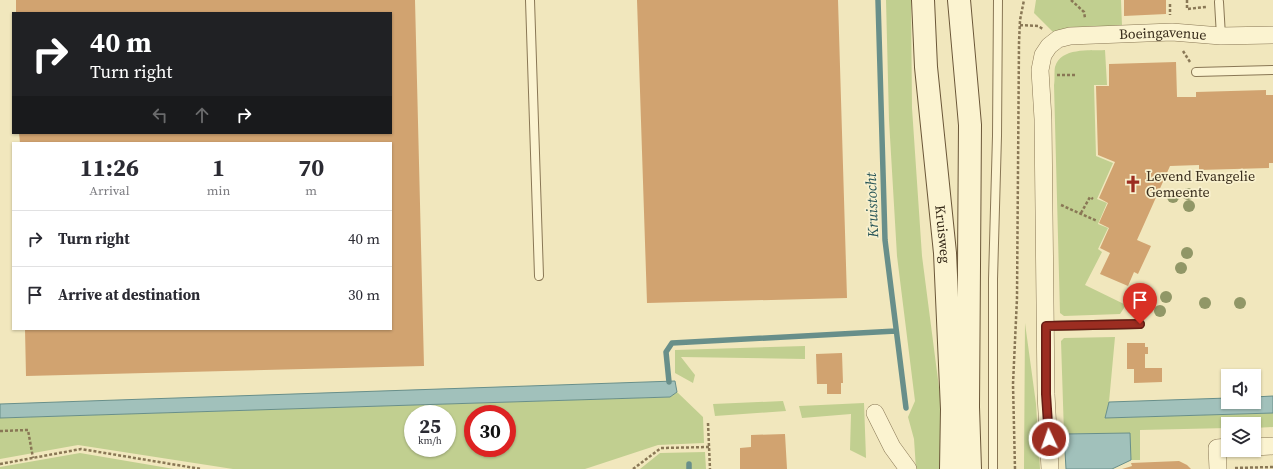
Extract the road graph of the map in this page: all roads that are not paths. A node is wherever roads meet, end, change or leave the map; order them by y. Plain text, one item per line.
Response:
1 (530, 0) edge
2 (923, 0) edge
3 (959, 0) edge
4 (998, 0) edge
5 (1219, 4) road end
6 (1273, 35) edge
7 (1221, 36) junction
8 (1273, 70) edge
9 (1196, 72) dead end
10 (539, 276) dead end
11 (1140, 324) dead end
12 (1046, 326) junction
13 (875, 413) dead end
14 (1261, 446) edge
15 (1273, 446) edge
16 (1221, 448) edge
17 (1221, 457) edge
18 (1221, 457) edge
19 (908, 469) edge
20 (951, 469) edge
21 (970, 469) edge
22 (994, 469) edge
23 (1050, 469) edge
24 (1225, 469) edge

1 - 10 lane
2 - 20 main road, Kruisweg
3 - 21 main road, Kruisweg
4 - 22 lane
5 - 7 lane
6 - 7 street, Boeingavenue
7 - 12 street, Boeingavenue
8 - 9 lane
11 - 12 lane
12 - 23 street
13 - 19 street
14 - 15 street
16 - 18 street
17 - 24 street

